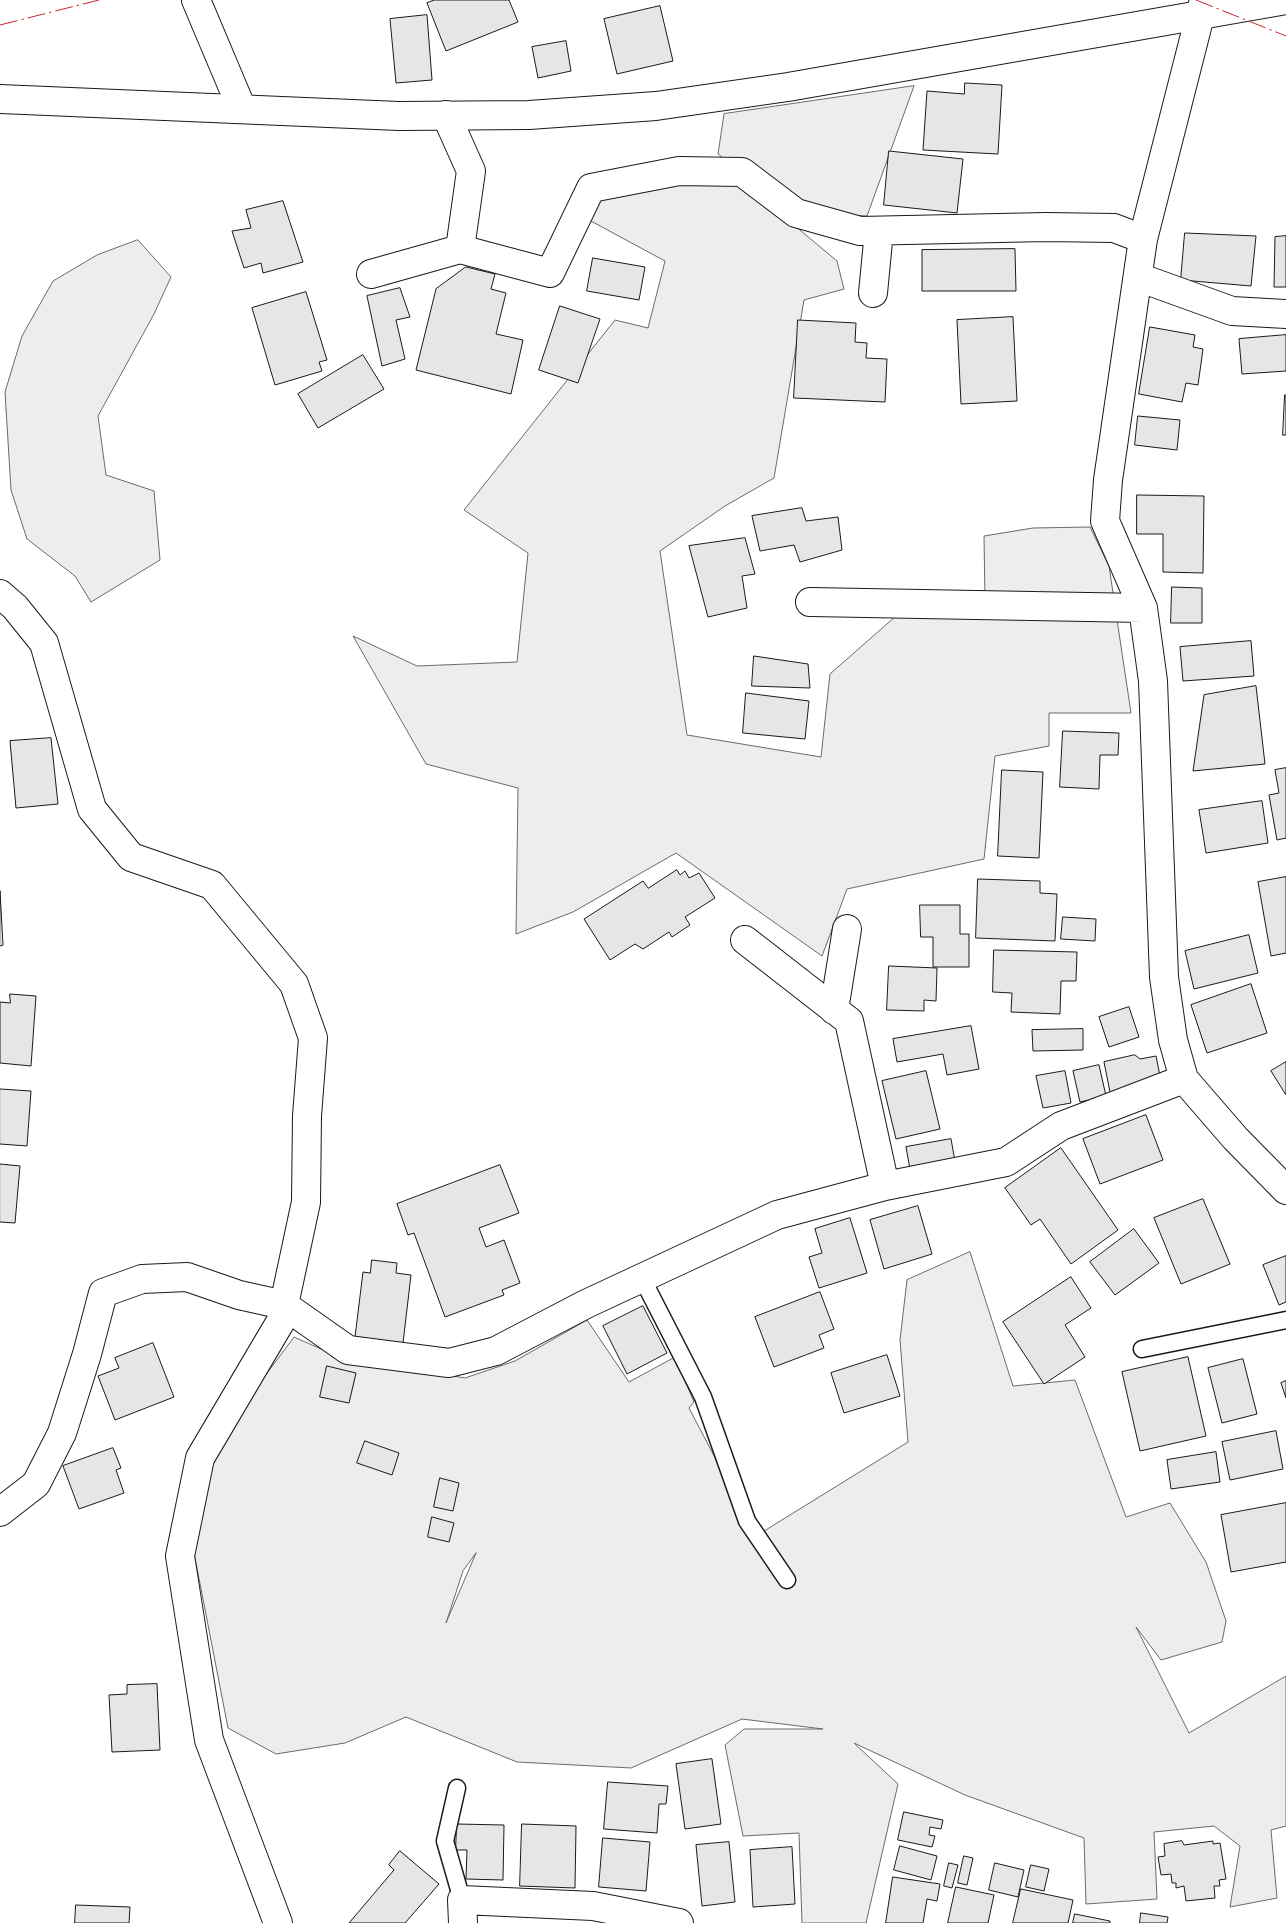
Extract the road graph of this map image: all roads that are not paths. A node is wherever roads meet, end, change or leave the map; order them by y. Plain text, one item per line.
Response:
1 (196, 0) edge
2 (1286, 0) edge
3 (1201, 7) edge
4 (0, 99) edge
5 (242, 109) junction
6 (446, 115) junction
7 (880, 231) junction
8 (1143, 239) junction
9 (460, 249) junction
10 (371, 274) dead end
11 (1138, 277) junction
12 (873, 293) dead end
13 (1286, 314) edge
14 (0, 594) edge
15 (810, 602) dead end
16 (1143, 608) junction
17 (847, 929) dead end
18 (745, 940) dead end
19 (834, 1010) junction
20 (1184, 1079) junction
21 (885, 1186) junction
22 (1286, 1190) edge
23 (643, 1280) junction
24 (286, 1307) junction
25 (1286, 1320) edge
26 (1142, 1349) dead end
27 (0, 1512) edge
28 (787, 1580) dead end
29 (457, 1788) dead end
30 (462, 1912) edge
31 (278, 1923) edge
32 (679, 1923) edge

1 - 5 street
2 - 3 street
3 - 6 street
3 - 8 street
4 - 5 street
5 - 6 street
6 - 9 street
7 - 8 street
7 - 9 street
7 - 12 street
8 - 11 street
9 - 10 street
11 - 13 street
11 - 16 street
14 - 24 street
15 - 16 street
16 - 20 street
17 - 19 street
18 - 19 street
19 - 21 street
20 - 21 street
20 - 22 street
21 - 23 street
23 - 24 street
23 - 28 lane
24 - 27 street
24 - 31 street
25 - 26 lane
29 - 30 lane
30 - 32 street

